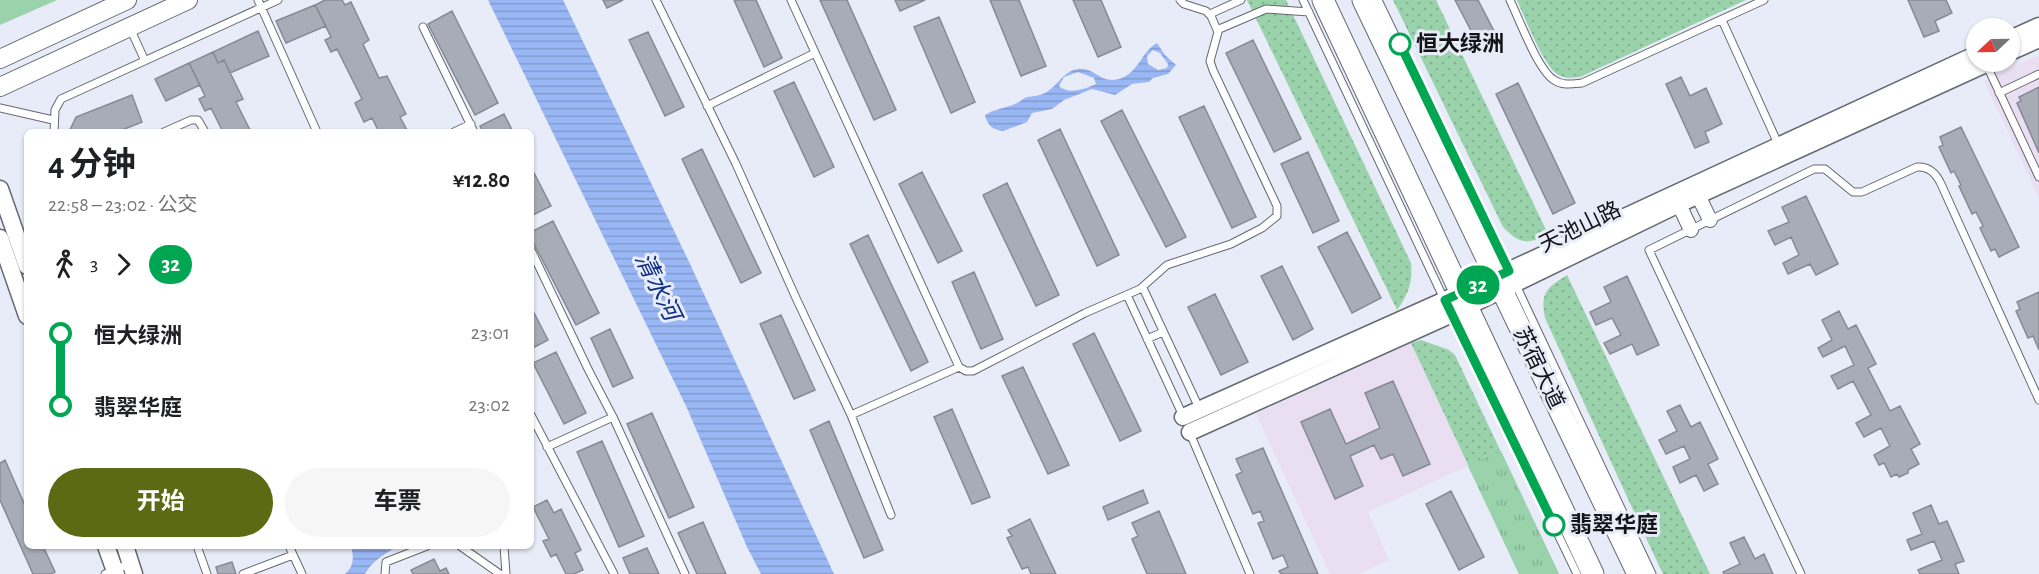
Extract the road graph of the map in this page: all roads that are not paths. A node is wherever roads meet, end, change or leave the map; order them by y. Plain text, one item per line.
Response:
1 (127, 0) edge
2 (188, 0) edge
3 (278, 0) edge
4 (656, 0) edge
5 (791, 0) edge
6 (1180, 0) edge
7 (1241, 0) edge
8 (1303, 0) edge
9 (1363, 0) edge
10 (1378, 0) edge
11 (1510, 0) edge
12 (1764, 0) edge
13 (260, 4) edge
14 (1316, 6) edge
15 (1210, 14) junction
16 (1722, 20) junction
17 (2039, 26) edge
18 (129, 27) junction
19 (423, 27) dead end
20 (1217, 30) junction
21 (2020, 35) edge
22 (2039, 39) edge
23 (2020, 48) edge
24 (815, 53) junction
25 (0, 59) edge
26 (145, 61) junction
27 (1966, 68) edge
28 (1989, 72) edge
29 (2039, 74) edge
30 (0, 87) edge
31 (1999, 93) junction
32 (707, 106) junction
33 (0, 108) edge
34 (53, 120) junction
35 (471, 124) junction
36 (54, 129) edge
37 (170, 129) edge
38 (203, 129) edge
39 (316, 129) edge
40 (460, 129) edge
41 (473, 129) edge
42 (1781, 151) junction
43 (2039, 177) edge
44 (0, 189) edge
45 (1696, 190) junction
46 (1676, 199) junction
47 (1710, 220) junction
48 (1691, 230) junction
49 (0, 238) edge
50 (534, 256) edge
51 (24, 257) edge
52 (1505, 280) junction
53 (1143, 288) junction
54 (1127, 295) junction
55 (1456, 303) junction
56 (24, 307) edge
57 (1163, 332) junction
58 (1147, 339) junction
59 (959, 367) junction
60 (2039, 400) edge
61 (1200, 410) junction
62 (851, 415) junction
63 (613, 417) junction
64 (534, 421) edge
65 (1186, 424) junction
66 (547, 447) junction
67 (891, 515) dead end
68 (107, 549) edge
69 (126, 549) edge
70 (198, 549) edge
71 (290, 549) edge
72 (420, 549) edge
73 (464, 549) edge
74 (504, 549) edge
75 (293, 555) junction
76 (133, 569) edge
77 (112, 573) edge
78 (207, 574) edge
79 (243, 574) edge
80 (302, 574) edge
81 (385, 574) edge
82 (500, 574) edge
83 (506, 574) edge
84 (614, 574) edge
85 (685, 574) edge
86 (1250, 574) edge
87 (1577, 574) edge
88 (1593, 574) edge
89 (1638, 574) edge
90 (1652, 574) edge
91 (1801, 574) edge

1 - 25 main road
2 - 18 main road
3 - 13 lane
4 - 32 lane
5 - 24 lane
6 - 15 lane
7 - 15 lane
8 - 14 lane
9 - 52 main road, 苏宿大道
10 - 52 lane
11 - 16 lane
12 - 16 lane
13 - 26 lane
13 - 39 lane
14 - 20 lane
14 - 55 main road, 苏宿大道
15 - 20 lane
16 - 42 lane
17 - 21 street
18 - 26 lane
18 - 30 main road
19 - 35 lane
20 - 53 lane
22 - 23 street
24 - 32 lane
24 - 59 lane
26 - 34 lane
27 - 42 street, 天池山路
28 - 31 lane
29 - 31 lane
31 - 43 lane
32 - 62 lane
33 - 34 lane
34 - 36 lane
35 - 40 lane
35 - 41 lane
37 - 38 lane
42 - 45 street, 天池山路
44 - 51 street
45 - 46 street, 天池山路
45 - 47 street
46 - 48 street
46 - 52 street, 天池山路
47 - 48 lane
47 - 60 lane
48 - 91 lane
49 - 56 street
50 - 63 lane
52 - 55 street, 天池山路
52 - 89 main road, 苏宿大道
52 - 90 lane
53 - 54 lane
53 - 57 lane
54 - 58 lane
54 - 59 lane
55 - 61 street
55 - 65 street, 天池山路
55 - 87 lane
55 - 88 main road, 苏宿大道
57 - 58 lane
57 - 61 lane
58 - 65 lane
59 - 62 lane
61 - 65 street
62 - 67 lane
63 - 66 lane
63 - 85 lane
64 - 66 lane
65 - 86 lane
66 - 84 lane
68 - 77 street
69 - 76 street
70 - 78 lane
71 - 75 lane
72 - 81 lane
73 - 82 lane
74 - 83 lane
75 - 79 lane
75 - 80 lane
76 - 77 lane

